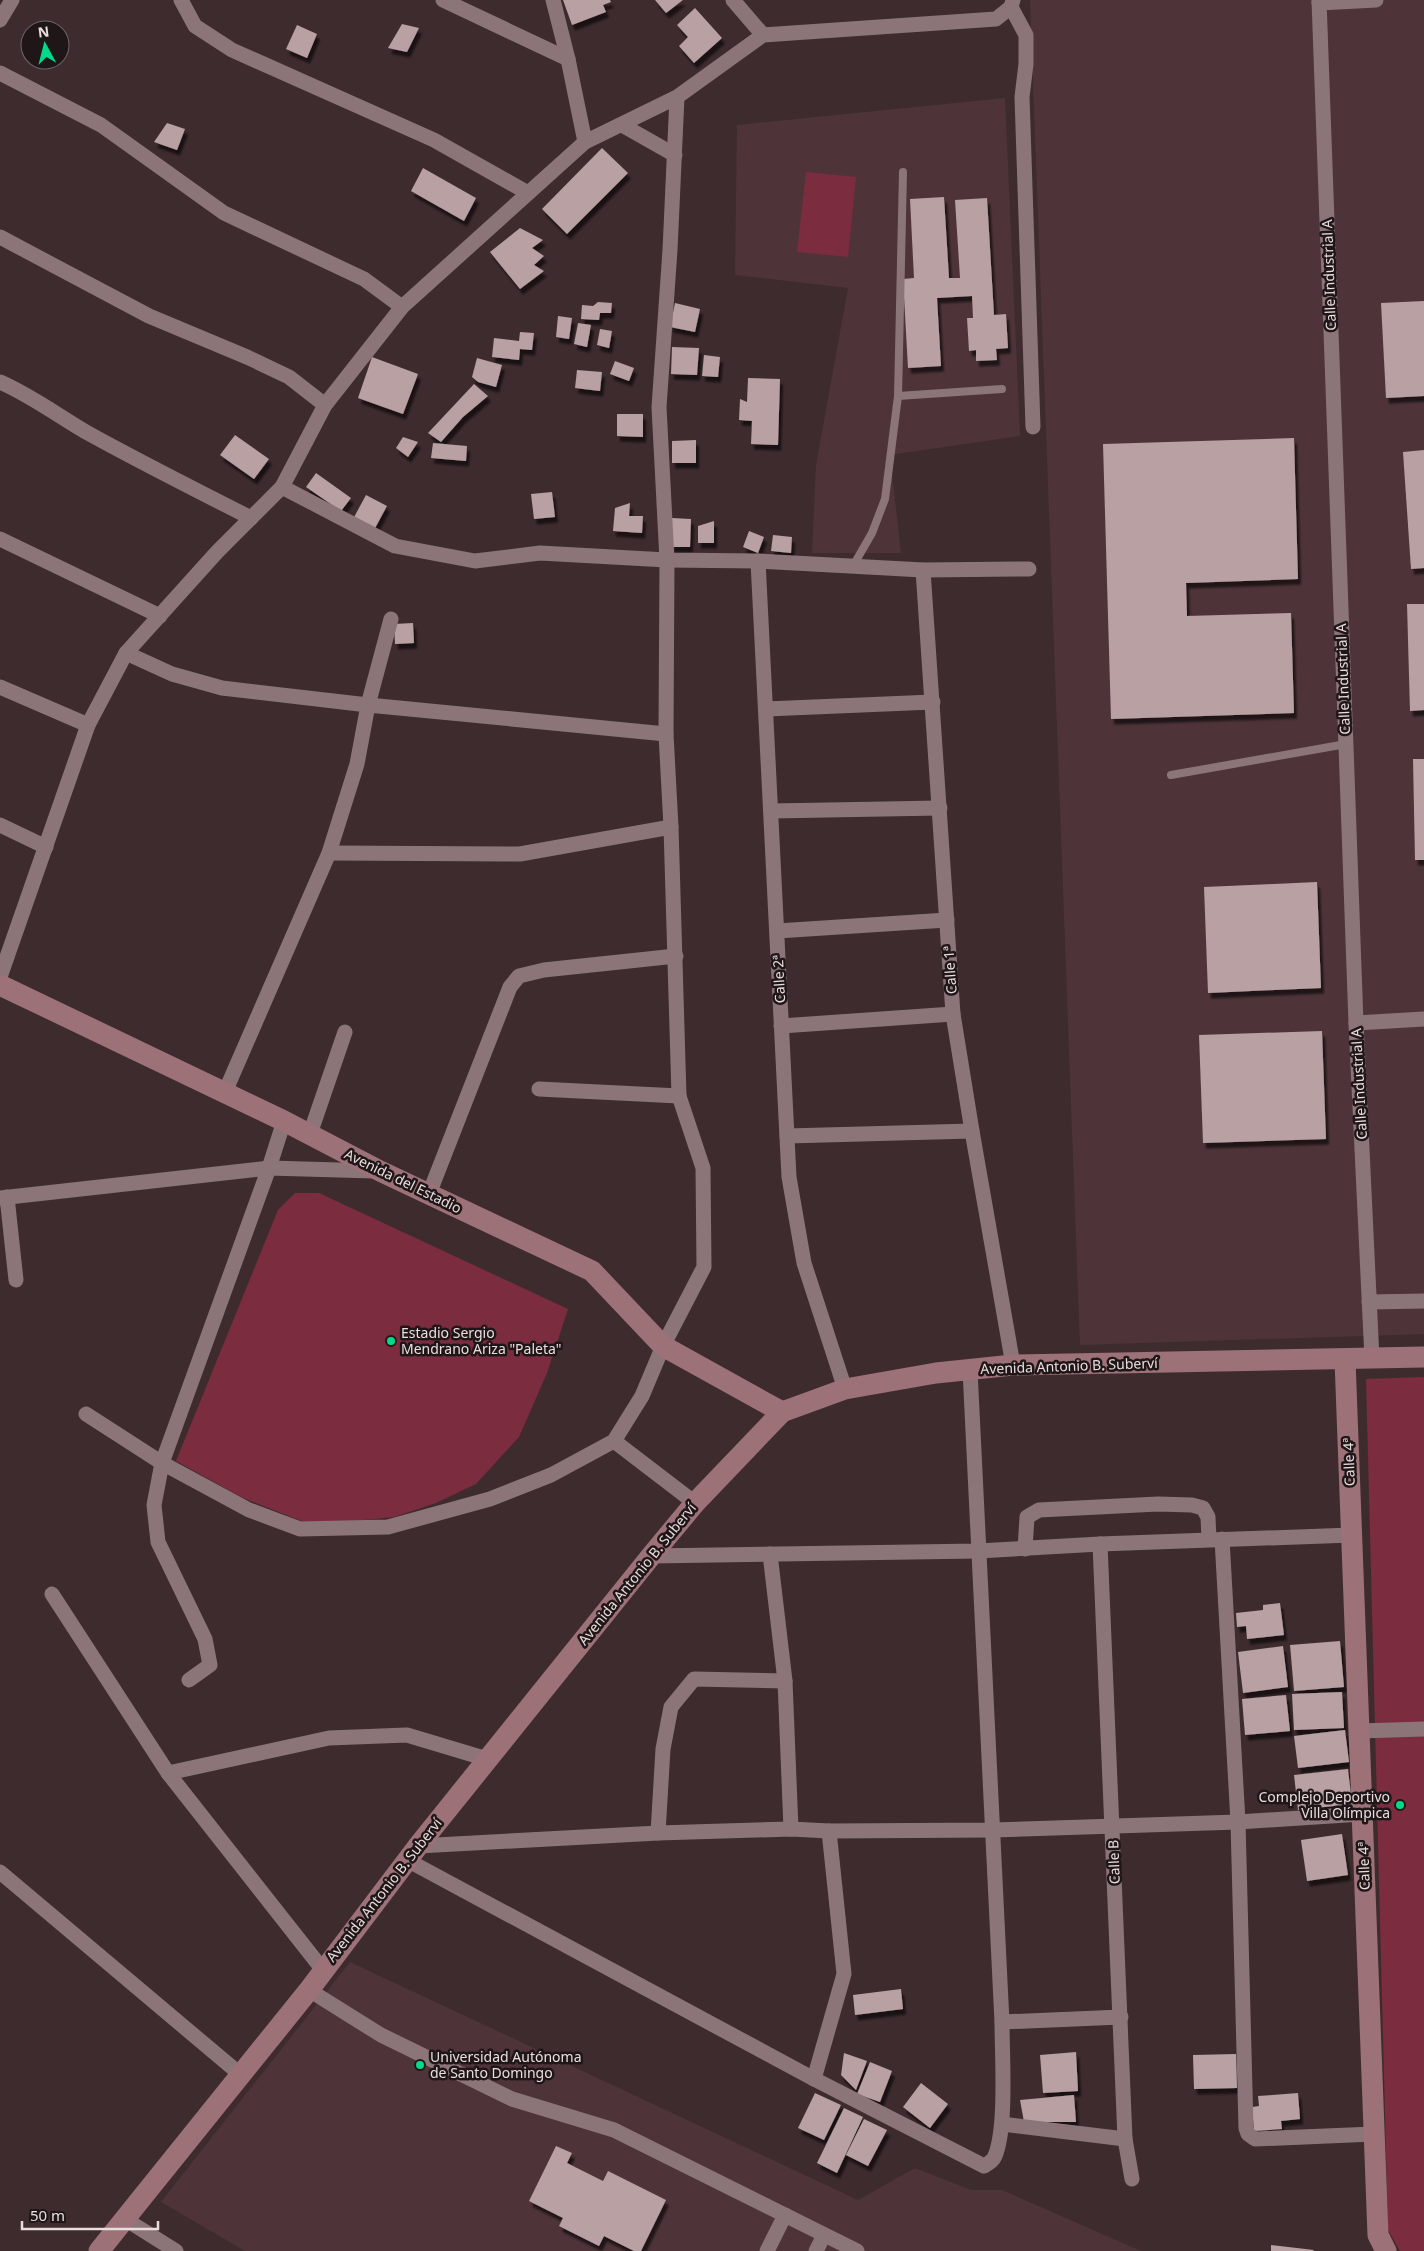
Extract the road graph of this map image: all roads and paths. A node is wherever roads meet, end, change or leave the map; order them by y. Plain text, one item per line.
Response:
1 (12, 0) edge
2 (181, 0) edge
3 (443, 0) edge
4 (553, 0) edge
5 (734, 0) edge
6 (1376, 0) edge
7 (1319, 1) edge
8 (1012, 4) edge
9 (0, 20) edge
10 (763, 35) junction
11 (568, 59) junction
12 (0, 73) edge
13 (677, 97) junction
14 (622, 124) junction
15 (585, 142) junction
16 (674, 154) junction
17 (903, 172) dead end
18 (528, 193) junction
19 (0, 237) edge
20 (402, 307) junction
21 (0, 382) edge
22 (1002, 389) dead end
23 (898, 396) junction
24 (325, 405) junction
25 (1033, 427) dead end
26 (282, 487) junction
27 (251, 518) junction
28 (0, 539) edge
29 (667, 560) junction
30 (758, 561) junction
31 (853, 566) junction
32 (1029, 569) dead end
33 (924, 570) junction
34 (160, 616) junction
35 (391, 619) dead end
36 (126, 653) junction
37 (0, 688) edge
38 (932, 702) junction
39 (368, 705) junction
40 (766, 709) junction
41 (88, 725) junction
42 (666, 734) junction
43 (1346, 744) junction
44 (1171, 775) dead end
45 (940, 808) junction
46 (771, 811) junction
47 (0, 825) edge
48 (671, 827) junction
49 (46, 847) junction
50 (329, 853) junction
51 (947, 920) junction
52 (777, 931) junction
53 (676, 956) junction
54 (0, 977) edge
55 (0, 985) edge
56 (953, 1014) junction
57 (1424, 1019) edge
58 (1356, 1023) junction
59 (781, 1026) junction
60 (345, 1032) dead end
61 (539, 1089) dead end
62 (225, 1092) junction
63 (678, 1096) junction
64 (284, 1121) junction
65 (972, 1131) junction
66 (310, 1134) junction
67 (787, 1136) junction
68 (269, 1168) junction
69 (380, 1171) junction
70 (429, 1194) junction
71 (3, 1198) edge
72 (16, 1280) dead end
73 (1424, 1301) edge
74 (1369, 1302) junction
75 (664, 1346) junction
76 (1424, 1357) edge
77 (1372, 1359) junction
78 (1345, 1360) junction
79 (1013, 1365) junction
80 (970, 1370) junction
81 (845, 1389) junction
82 (782, 1412) junction
83 (86, 1414) dead end
84 (614, 1441) junction
85 (162, 1463) junction
86 (695, 1503) junction
87 (1352, 1535) junction
88 (1215, 1539) junction
89 (1100, 1544) junction
90 (1025, 1549) junction
91 (978, 1551) junction
92 (770, 1554) junction
93 (651, 1556) junction
94 (52, 1594) dead end
95 (189, 1680) dead end
96 (785, 1680) junction
97 (1424, 1729) edge
98 (1359, 1731) junction
99 (488, 1759) junction
100 (168, 1773) junction
101 (1362, 1814) junction
102 (1238, 1822) junction
103 (1113, 1825) junction
104 (791, 1829) junction
105 (992, 1830) junction
106 (828, 1832) junction
107 (658, 1833) junction
108 (412, 1853) junction
109 (0, 1873) edge
110 (323, 1970) junction
111 (309, 1990) junction
112 (1121, 2017) junction
113 (1002, 2022) junction
114 (241, 2075) junction
115 (814, 2079) junction
116 (1002, 2124) junction
117 (1374, 2134) junction
118 (1125, 2139) junction
119 (1132, 2179) dead end
120 (785, 2215) junction
121 (125, 2219) junction
122 (824, 2235) junction
123 (98, 2251) edge
124 (176, 2251) edge
125 (768, 2251) edge
126 (816, 2251) edge
127 (857, 2251) edge
128 (1386, 2251) edge

1 - 9 street
2 - 18 street
3 - 11 street
4 - 11 street
5 - 10 street
6 - 7 street
7 - 43 street, Calle Industrial A
8 - 10 street
8 - 25 street
10 - 13 street
11 - 15 street
12 - 20 street
13 - 14 street
13 - 16 street
14 - 15 street
14 - 16 street
15 - 18 street
16 - 29 street
17 - 23 lane
18 - 20 street
19 - 24 street
20 - 24 street
21 - 27 street
22 - 23 lane
23 - 31 lane
24 - 26 street
26 - 27 street
26 - 29 street
27 - 34 street
28 - 34 street
29 - 30 street
29 - 42 street
30 - 31 street
30 - 40 street, Calle 2ª
31 - 33 street
32 - 33 street
33 - 38 street, Calle 1ª
34 - 36 street
35 - 39 street
36 - 39 street
36 - 41 street
37 - 41 street
38 - 40 street
38 - 45 street, Calle 1ª
39 - 42 street
39 - 50 street
40 - 46 street, Calle 2ª
41 - 49 street
42 - 48 street
43 - 44 lane
43 - 58 street, Calle Industrial A
45 - 46 street
45 - 51 street, Calle 1ª
46 - 52 street, Calle 2ª
47 - 49 street
48 - 50 street
48 - 53 street
49 - 54 street
50 - 62 street
51 - 52 street
51 - 56 street, Calle 1ª
52 - 59 street, Calle 2ª
53 - 63 street
53 - 70 street
55 - 62 street, Avenida del Estadio
56 - 59 street
56 - 65 street, Calle 1ª
57 - 58 street
58 - 74 street, Calle Industrial A
59 - 67 street, Calle 2ª
60 - 66 street
61 - 63 street
62 - 64 street, Avenida del Estadio
63 - 75 street
64 - 66 street, Avenida del Estadio
64 - 68 street
65 - 67 street
65 - 79 street, Calle 1ª
66 - 69 street, Avenida del Estadio
67 - 81 street, Calle 2ª
68 - 69 street
68 - 71 street
68 - 85 street
69 - 70 street, Avenida del Estadio
70 - 75 street, Avenida del Estadio
71 - 72 street
73 - 74 street
74 - 77 street, Calle Industrial A
75 - 82 street, Avenida del Estadio
75 - 84 street
76 - 77 street, Avenida Antonio B. Suberví
77 - 78 street, Avenida Antonio B. Suberví
78 - 79 street, Avenida Antonio B. Suberví
78 - 87 street, Calle 4ª
79 - 80 street, Avenida Antonio B. Suberví
80 - 81 street, Avenida Antonio B. Suberví
80 - 91 street
81 - 82 street, Avenida Antonio B. Suberví
82 - 86 street, Avenida Antonio B. Suberví
83 - 85 street
84 - 85 street
84 - 86 street
85 - 95 street
86 - 93 street, Avenida Antonio B. Suberví
87 - 88 street
87 - 98 street, Calle 4ª
88 - 89 street
88 - 90 street
88 - 102 street
89 - 90 street
89 - 103 street, Calle B
90 - 91 street
91 - 92 street
91 - 105 street
92 - 93 street
92 - 96 street
93 - 99 street, Avenida Antonio B. Suberví
94 - 100 street
96 - 104 street
96 - 107 street
97 - 98 street
98 - 101 street, Calle 4ª
99 - 100 street
99 - 108 street, Avenida Antonio B. Suberví
100 - 110 street
101 - 102 street
101 - 117 street, Calle 4ª
102 - 103 street
102 - 117 street
103 - 105 street
103 - 112 street, Calle B
104 - 106 street
104 - 107 street
105 - 106 street
105 - 113 street
106 - 115 street
107 - 108 street
108 - 110 street, Avenida Antonio B. Suberví
108 - 115 street
109 - 114 street
110 - 111 street, Avenida Antonio B. Suberví
111 - 114 street, Avenida Antonio B. Suberví
111 - 120 street
112 - 113 street
112 - 118 street, Calle B
113 - 116 street
114 - 121 street, Avenida Antonio B. Suberví
115 - 116 street
116 - 118 street
117 - 128 street, Calle 4ª
118 - 119 street, Calle B
120 - 122 street
120 - 125 street
121 - 123 street, Avenida Antonio B. Suberví
121 - 124 street
122 - 126 street
122 - 127 street

